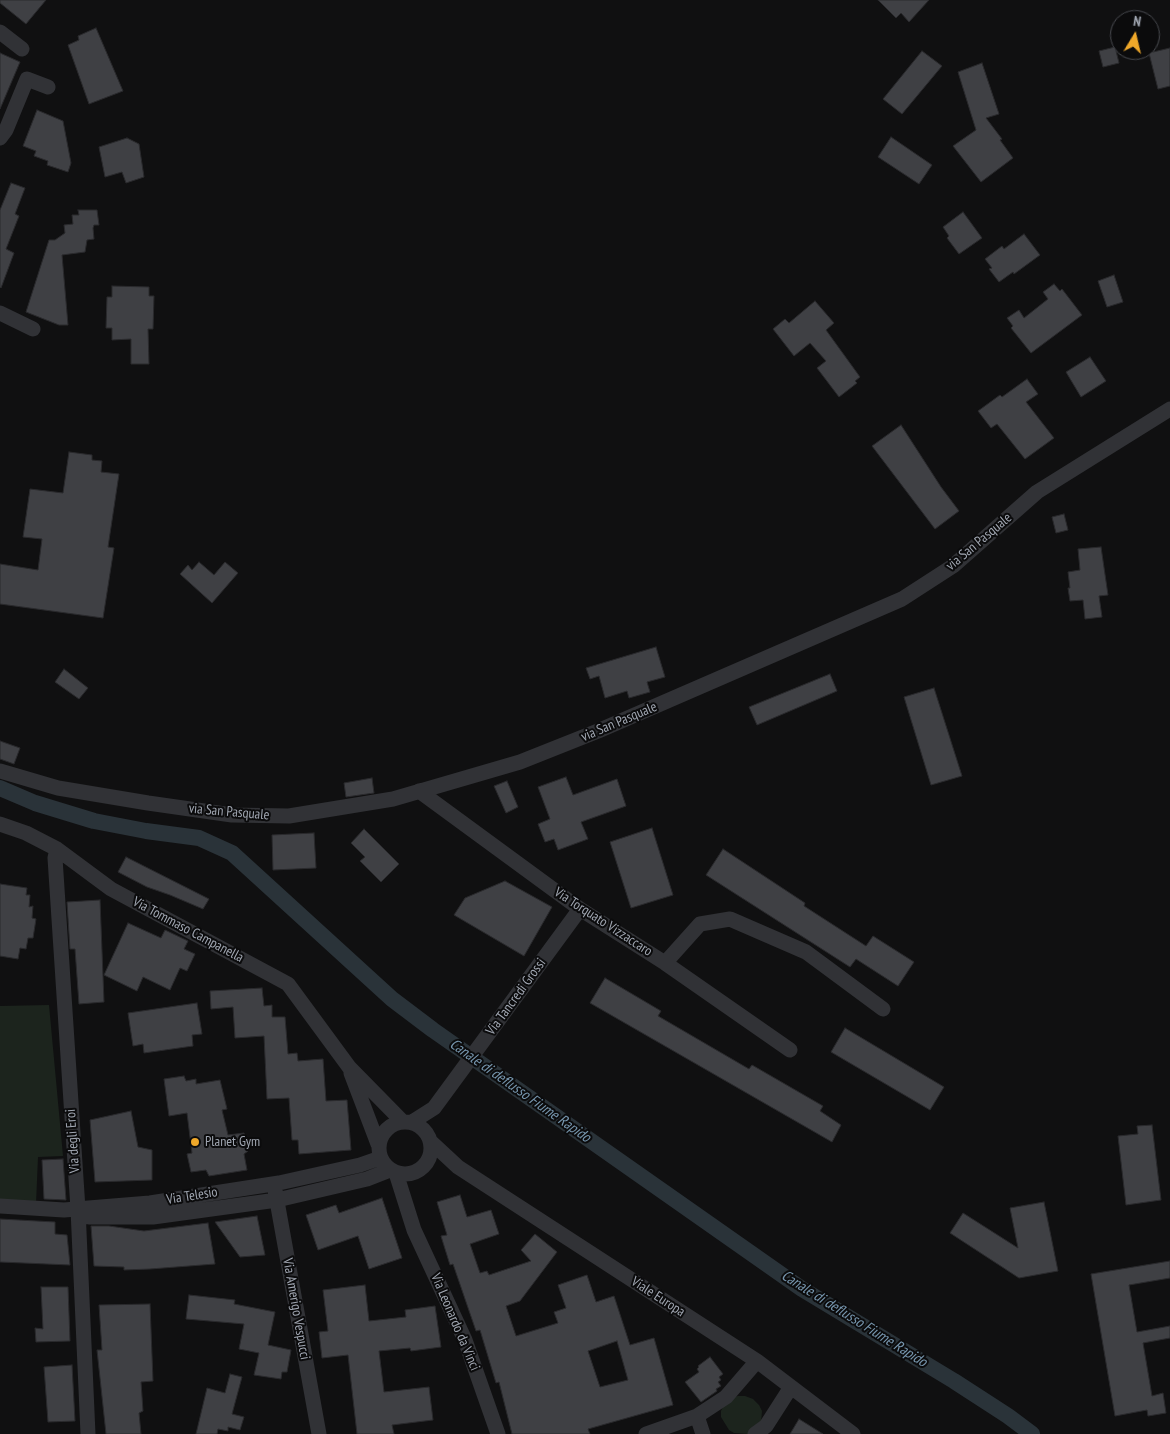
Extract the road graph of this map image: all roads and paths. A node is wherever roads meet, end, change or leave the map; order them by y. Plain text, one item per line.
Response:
1 (0, 32) edge
2 (22, 49) dead end
3 (48, 87) dead end
4 (0, 138) edge
5 (0, 313) edge
6 (33, 329) dead end
7 (1170, 410) edge
8 (0, 771) edge
9 (419, 791) junction
10 (0, 824) edge
11 (57, 849) junction
12 (580, 909) junction
13 (666, 963) junction
14 (883, 1009) dead end
15 (790, 1050) dead end
16 (349, 1067) junction
17 (434, 1108) junction
18 (407, 1122) junction
19 (429, 1137) junction
20 (379, 1151) junction
21 (425, 1165) junction
22 (458, 1167) junction
23 (393, 1171) junction
24 (274, 1184) junction
25 (277, 1200) junction
26 (0, 1206) edge
27 (408, 1212) junction
28 (78, 1213) junction
29 (757, 1362) junction
30 (791, 1387) junction
31 (697, 1416) junction
32 (88, 1434) edge
33 (319, 1434) edge
34 (498, 1434) edge
35 (646, 1434) edge
36 (703, 1434) edge
37 (755, 1434) edge
38 (852, 1434) edge

1 - 2 street
3 - 4 street
5 - 6 street
7 - 9 street, via San Pasquale
8 - 9 street, via San Pasquale
9 - 12 street, Via Torquato Vizzaccaro
10 - 11 street, Via Tommaso Campanella
11 - 16 street, Via Tommaso Campanella
11 - 28 street, Via degli Eroi
12 - 13 street, Via Torquato Vizzaccaro
12 - 17 street, Via Tancredi Grossi
13 - 14 street
13 - 15 street, Via Torquato Vizzaccaro
16 - 18 street, Via Tommaso Campanella
16 - 20 street, Via Tommaso Campanella
17 - 18 street, Via Tancredi Grossi
17 - 19 street, Via Tancredi Grossi
18 - 19 street
18 - 20 street
19 - 21 street
19 - 22 street, Viale Europa
20 - 23 street
20 - 24 street, Via Telesio
21 - 22 street, Viale Europa
21 - 23 street
21 - 27 street, Via Leonardo da Vinci
22 - 29 street, Viale Europa
23 - 25 street, Via Telesio
23 - 27 street, Via Leonardo da Vinci
24 - 25 street, Via Amerigo Vespucci
24 - 28 street, Via Telesio
25 - 28 street, Via Telesio
25 - 33 street, Via Amerigo Vespucci
26 - 28 street, Via Telesio
27 - 34 street, Via Leonardo da Vinci
28 - 32 street, Via degli Eroi
29 - 30 street, Viale Europa
29 - 31 street
30 - 37 street
30 - 38 street, Viale Europa
31 - 35 street
31 - 36 street

